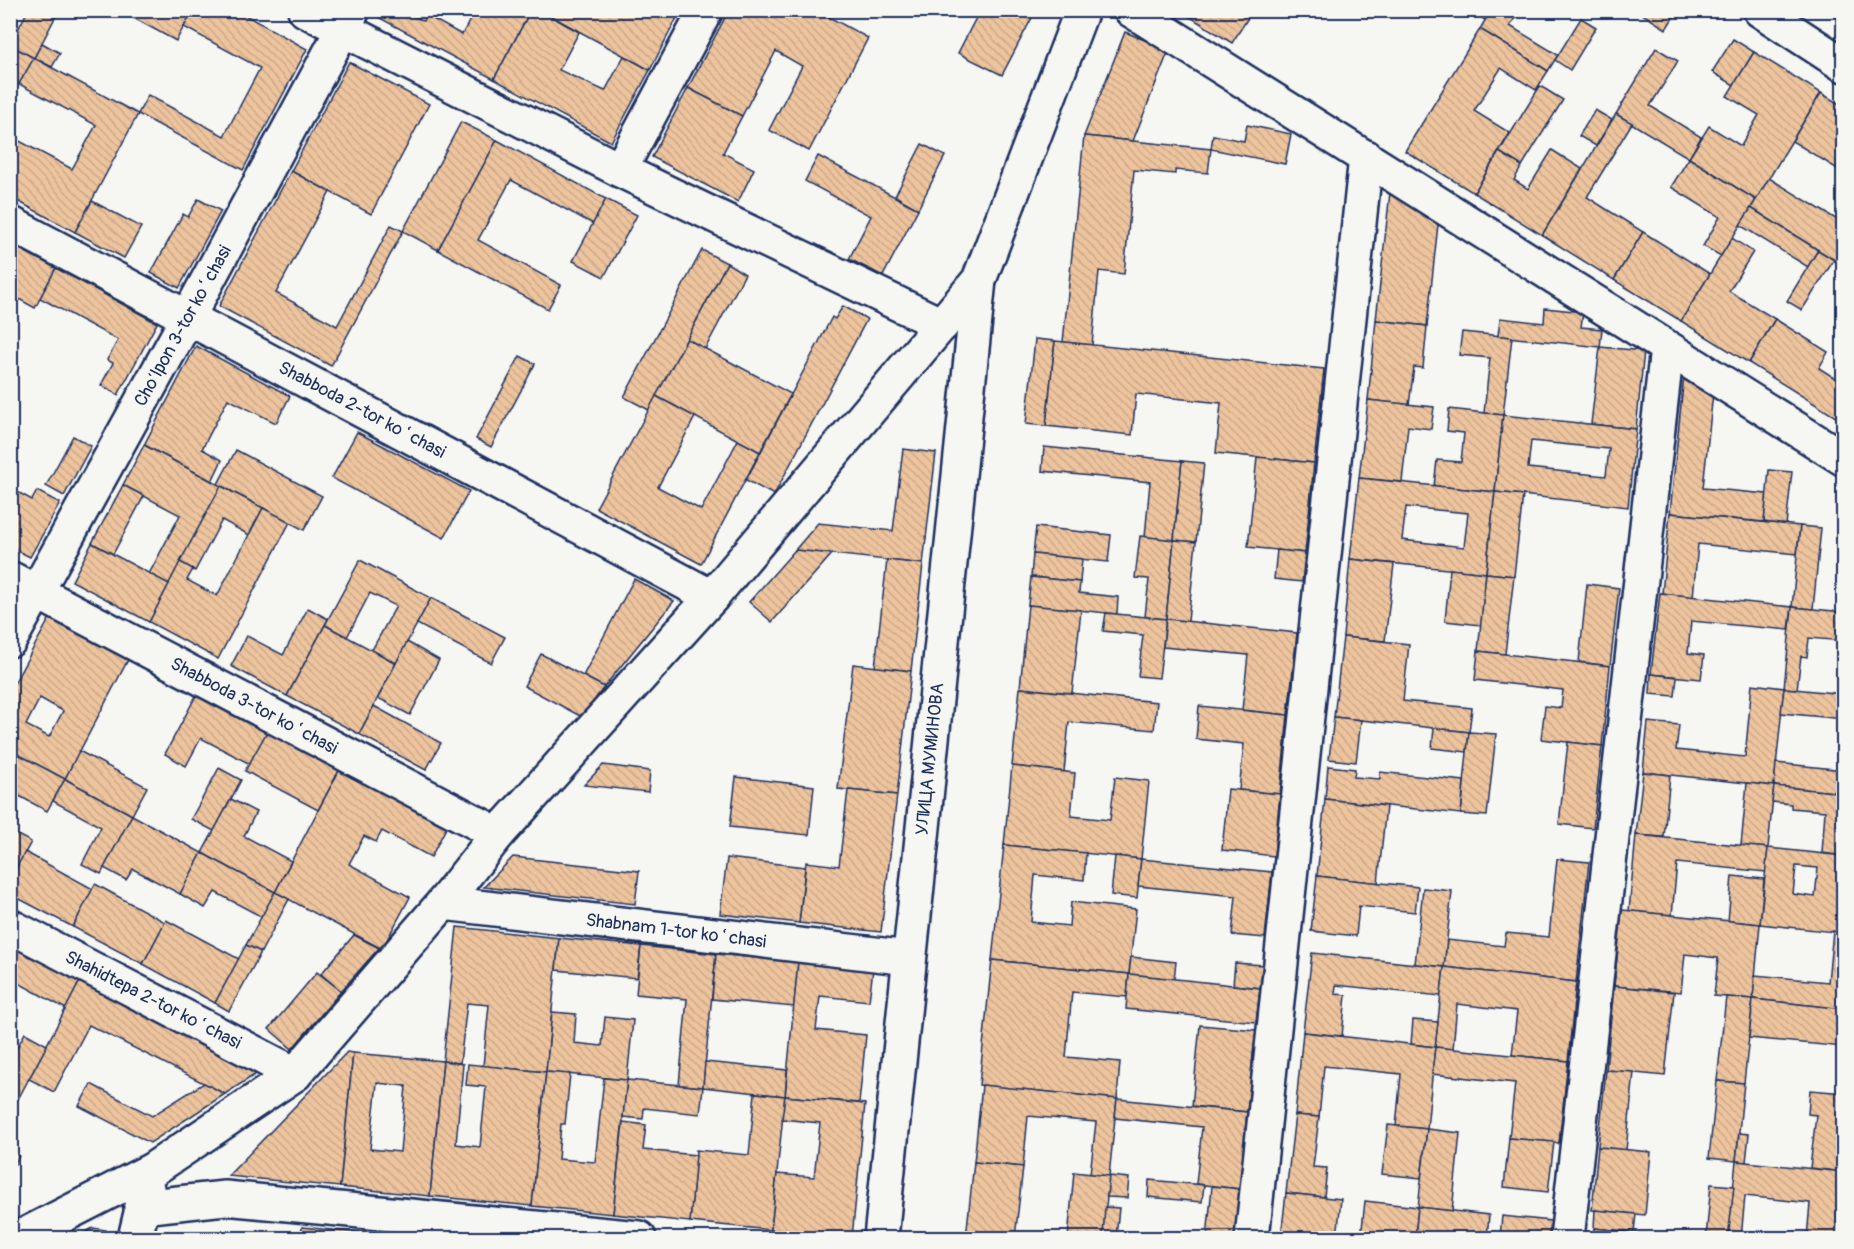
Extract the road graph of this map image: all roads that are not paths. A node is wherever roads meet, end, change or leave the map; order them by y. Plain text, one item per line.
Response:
1 (305, 10) edge
2 (706, 10) edge
3 (1082, 10) edge
4 (1131, 10) edge
5 (1760, 10) edge
6 (348, 20) edge
7 (1844, 65) edge
8 (1366, 157) junction
9 (620, 170) junction
10 (10, 223) edge
11 (979, 280) junction
12 (188, 317) junction
13 (942, 326) junction
14 (1667, 348) junction
15 (1844, 459) edge
16 (23, 585) edge
17 (712, 597) junction
18 (10, 640) edge
19 (498, 834) junction
20 (443, 903) junction
21 (10, 926) edge
22 (909, 958) junction
23 (295, 1074) junction
24 (152, 1170) junction
25 (138, 1223) edge
26 (19, 1239) edge
27 (639, 1239) edge
28 (881, 1239) edge
29 (1252, 1239) edge
30 (1567, 1239) edge

1 - 6 street
2 - 9 street
3 - 11 street
4 - 8 street
5 - 7 street
6 - 9 street
6 - 12 street, Cho‘lpon 3-tor koʻchasi
8 - 14 street
8 - 29 street
9 - 13 street
10 - 12 street, Shabboda 2-tor koʻchasi
11 - 13 street
11 - 22 street, УЛИЦА МУМИНОВА
12 - 16 street, Cho‘lpon 3-tor koʻchasi
12 - 17 street, Shabboda 2-tor koʻchasi
13 - 17 street
14 - 15 street
14 - 30 street
16 - 18 street, Cho‘lpon 3-tor koʻchasi
16 - 19 street, Shabboda 3-tor koʻchasi
17 - 19 street
19 - 20 street
20 - 22 street, Shabnam 1-tor koʻchasi
20 - 23 street
21 - 23 street, Shahidtepa 2-tor koʻchasi
22 - 28 street, УЛИЦА МУМИНОВА
23 - 24 street
24 - 25 street
24 - 26 street
25 - 27 street

